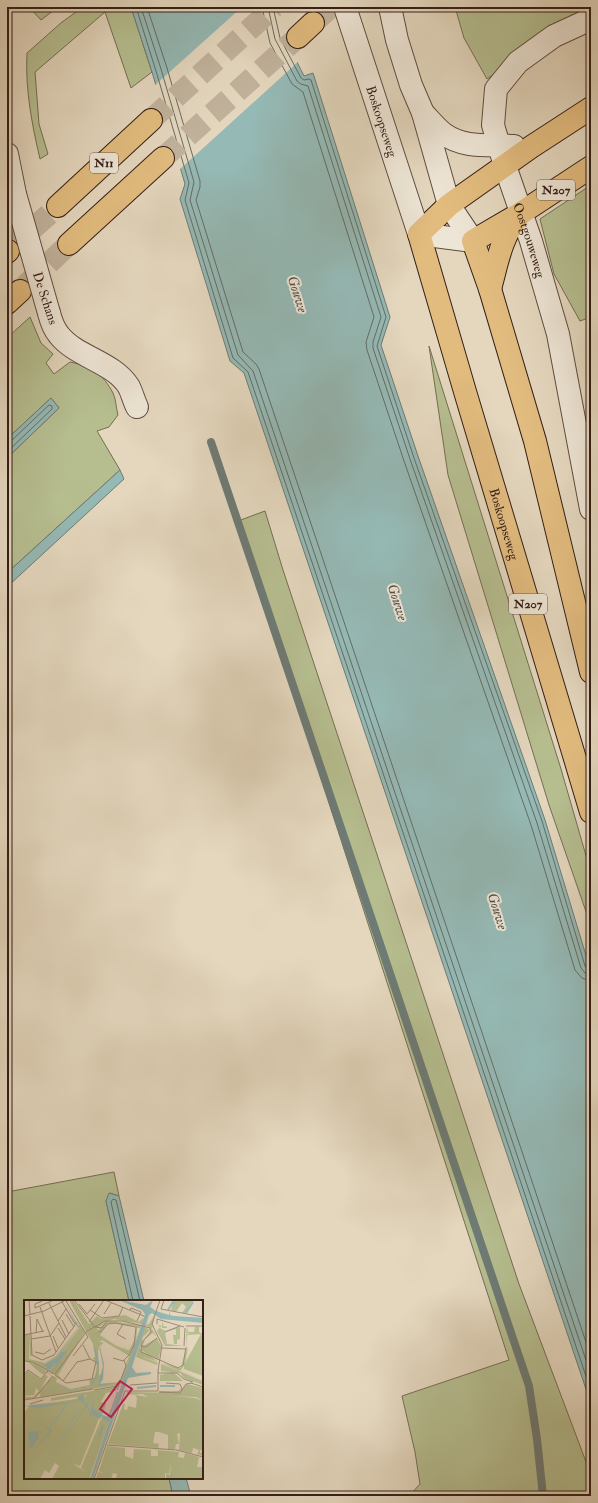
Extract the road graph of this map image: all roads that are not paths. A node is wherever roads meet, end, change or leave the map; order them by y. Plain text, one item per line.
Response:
1 (390, 7) edge
2 (348, 15) edge
3 (591, 19) edge
4 (591, 108) edge
5 (423, 113) junction
6 (151, 120) tunnel mouth
7 (499, 145) junction
8 (531, 147) junction
9 (7, 154) edge
10 (163, 158) tunnel mouth
11 (505, 166) junction
12 (591, 167) edge
13 (449, 204) junction
14 (58, 206) tunnel mouth
15 (521, 213) junction
16 (419, 234) junction
17 (473, 241) junction
18 (69, 244) tunnel mouth
19 (490, 289) junction
20 (137, 407) dead end
21 (591, 509) edge
22 (591, 672) edge
23 (591, 812) edge

1 - 5 street
2 - 16 street, Boskoopseweg
3 - 7 street, Oostgouweweg
4 - 8 main road
5 - 7 street
5 - 13 street
6 - 14 main road, N11
7 - 8 street
7 - 11 street, Oostgouweweg
8 - 11 main road
9 - 20 street, De Schans, bridge
10 - 18 main road, N11
11 - 13 main road
11 - 15 street, Oostgouweweg
12 - 15 main road, N207
13 - 16 main road
13 - 17 street
15 - 17 main road
15 - 19 main road, N207
15 - 21 street, Oostgouweweg
16 - 17 street
16 - 23 main road, Boskoopseweg / N207
17 - 19 main road
19 - 22 main road

